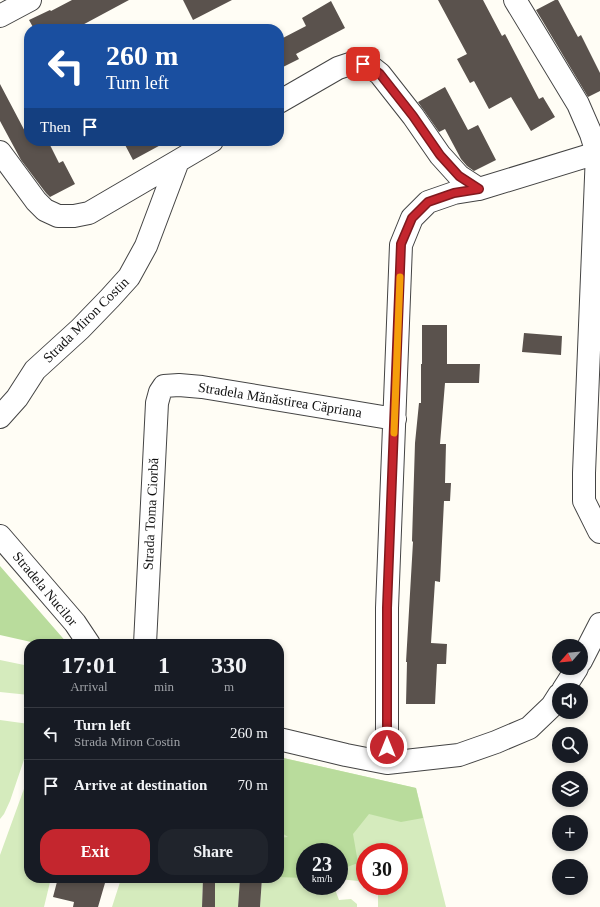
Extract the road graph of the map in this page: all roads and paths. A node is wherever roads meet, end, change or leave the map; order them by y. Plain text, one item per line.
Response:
1 (30, 0) edge
2 (515, 0) edge
3 (0, 16) edge
4 (284, 99) edge
5 (204, 146) edge
6 (0, 152) edge
7 (598, 152) edge
8 (178, 161) junction
9 (479, 189) junction
10 (164, 386) joint
11 (0, 417) edge
12 (395, 419) junction
13 (600, 532) edge
14 (0, 536) edge
15 (600, 624) edge
16 (85, 639) edge
17 (145, 639) edge
18 (588, 647) edge
19 (552, 706) edge
20 (284, 740) edge
21 (387, 762) junction

1 - 3 street
2 - 7 street
4 - 9 street
5 - 8 street
6 - 8 street
7 - 9 street
7 - 13 street
8 - 11 street, Strada Miron Costin
9 - 12 street
10 - 12 street, Stradela Mănăstirea Căpriana
10 - 17 street, Strada Toma Ciorbă
12 - 21 street
14 - 16 street, Stradela Nucilor
15 - 18 street
19 - 21 street
20 - 21 street

